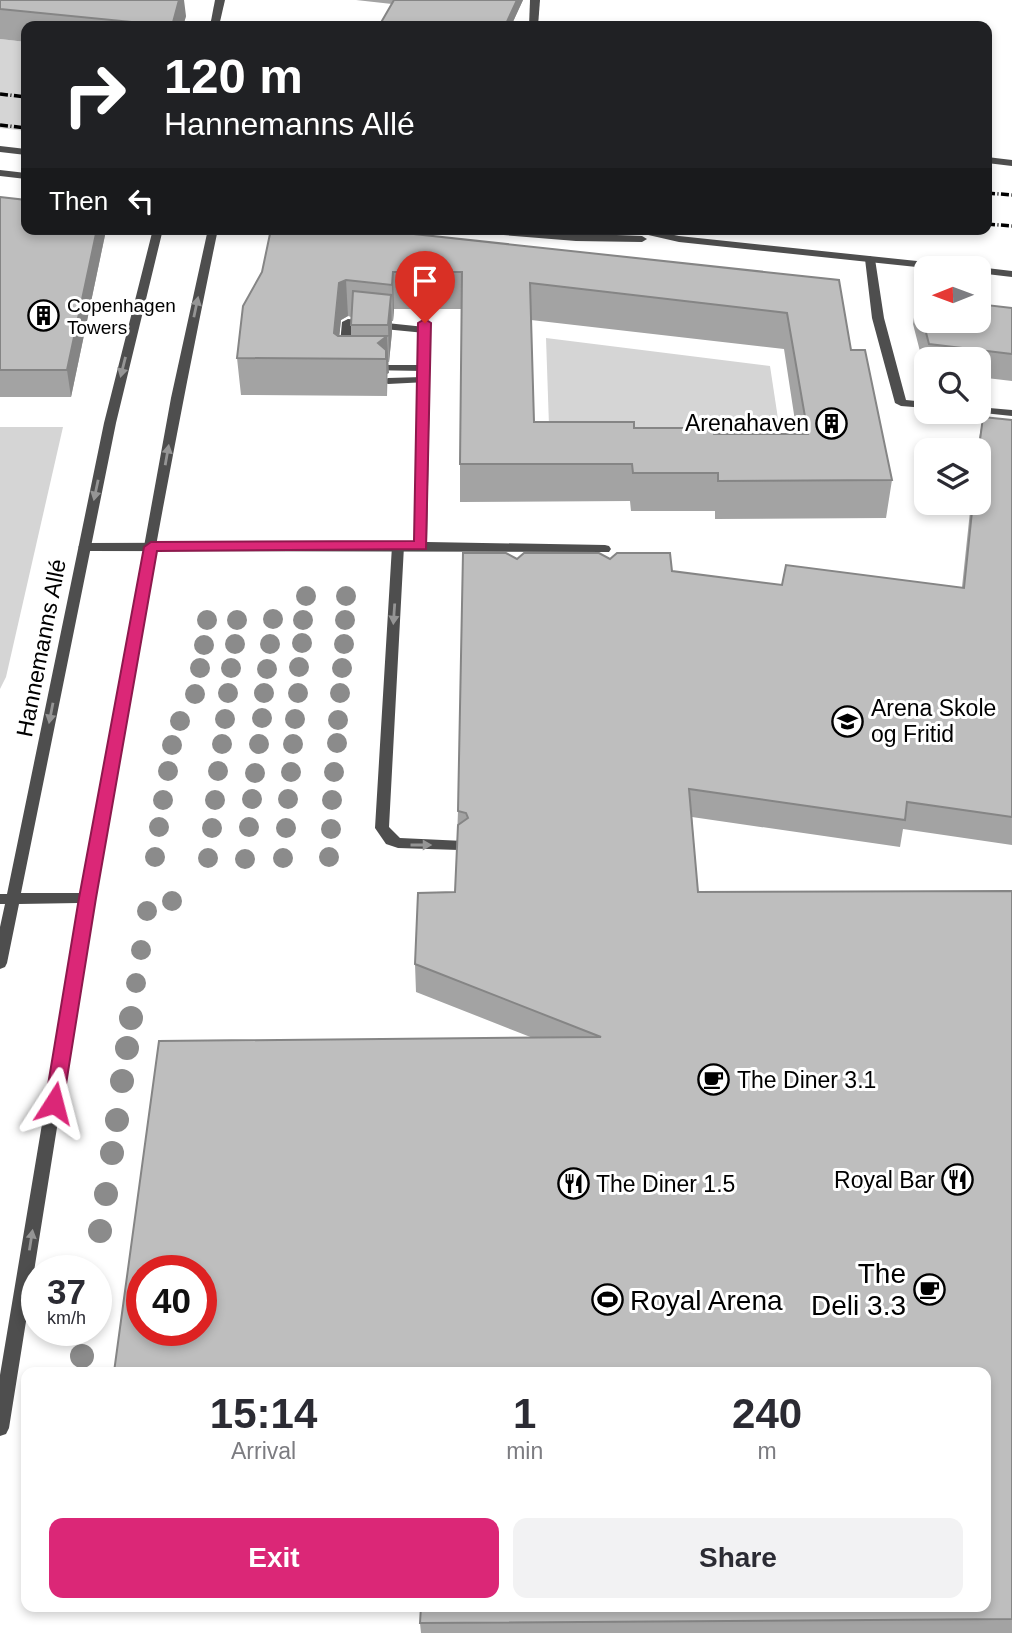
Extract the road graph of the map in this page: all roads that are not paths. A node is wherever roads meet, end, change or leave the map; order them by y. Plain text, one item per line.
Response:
1 (220, 0) edge
2 (535, 0) edge
3 (215, 21) edge
4 (534, 21) edge
5 (0, 149) edge
6 (21, 151) edge
7 (992, 161) edge
8 (1012, 163) edge
9 (0, 173) edge
10 (21, 175) edge
11 (157, 235) edge
12 (212, 235) edge
13 (539, 235) edge
14 (658, 235) edge
15 (678, 239) junction
16 (870, 259) junction
17 (914, 264) edge
18 (991, 272) edge
19 (1012, 274) edge
20 (344, 368) edge
21 (357, 368) edge
22 (423, 374) junction
23 (388, 381) edge
24 (914, 404) edge
25 (991, 411) edge
26 (1012, 413) edge
27 (398, 546) junction
28 (421, 546) junction
29 (84, 547) junction
30 (151, 547) junction
31 (605, 554) edge
32 (459, 845) edge
33 (88, 898) junction
34 (6, 899) edge
35 (0, 962) edge
36 (0, 1429) edge

1 - 3 street
2 - 4 street
5 - 6 street
7 - 8 street
9 - 10 street
11 -> 29 street, Hannemanns Allé
30 -> 12 street
13 - 15 street
14 - 15 street
15 - 16 street
16 - 17 street
16 - 24 street
18 - 19 street
20 - 22 street
21 - 22 street
22 - 23 street
22 - 28 street
25 - 26 street
27 - 28 street, Hannemanns Allé
27 - 30 street, Hannemanns Allé
27 -> 32 street
28 - 31 street, Hannemanns Allé
29 - 30 street, Hannemanns Allé
29 -> 34 street, Hannemanns Allé
30 - 33 street
33 - 34 street
36 -> 33 street
34 - 35 street, Hannemanns Allé

